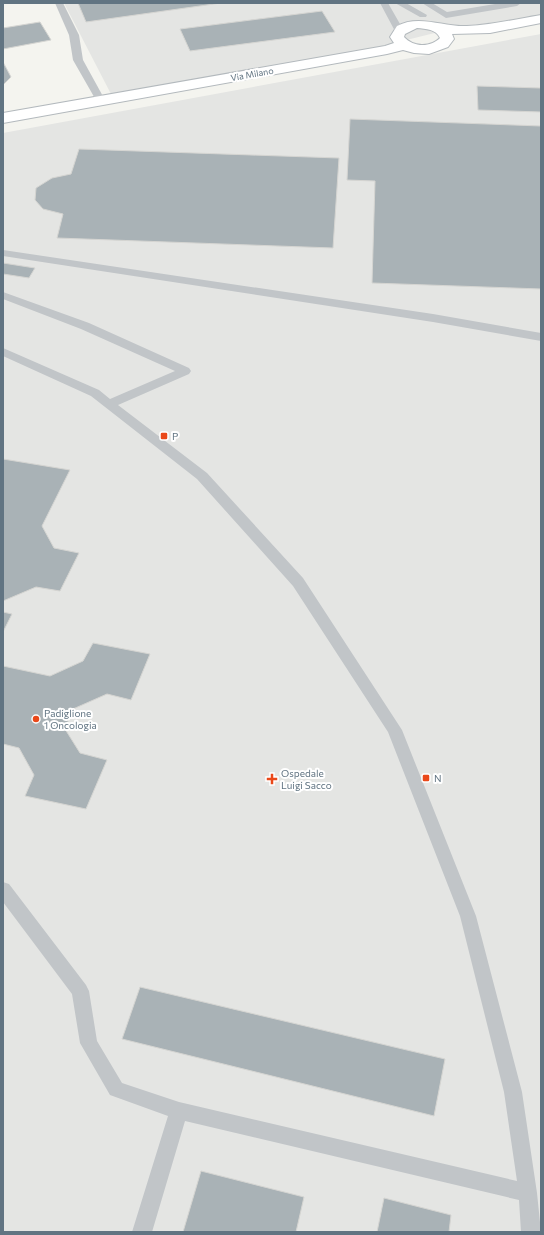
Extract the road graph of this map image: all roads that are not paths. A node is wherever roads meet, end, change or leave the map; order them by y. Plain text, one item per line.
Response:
1 (60, 3) edge
2 (384, 3) edge
3 (399, 3) edge
4 (425, 3) edge
5 (516, 3) edge
6 (423, 14) junction
7 (541, 19) edge
8 (436, 27) junction
9 (541, 30) edge
10 (402, 38) junction
11 (445, 42) junction
12 (100, 100) junction
13 (3, 118) edge
14 (3, 253) edge
15 (3, 295) edge
16 (541, 337) edge
17 (3, 352) edge
18 (109, 404) junction
19 (3, 889) edge
20 (179, 1111) junction
21 (528, 1193) junction
22 (142, 1232) edge
23 (531, 1232) edge

1 - 12 lane
2 - 10 lane
3 - 6 lane
4 - 5 lane
4 - 6 lane
6 - 8 lane
7 - 8 main road
8 - 10 main road, Via Milano
8 - 11 main road
9 - 11 main road
10 - 11 main road
10 - 12 main road, Via Milano
12 - 13 main road, Via Milano
14 - 16 lane
15 - 18 lane
17 - 18 lane
18 - 21 lane
19 - 20 lane
20 - 21 lane
20 - 22 lane
21 - 23 lane

